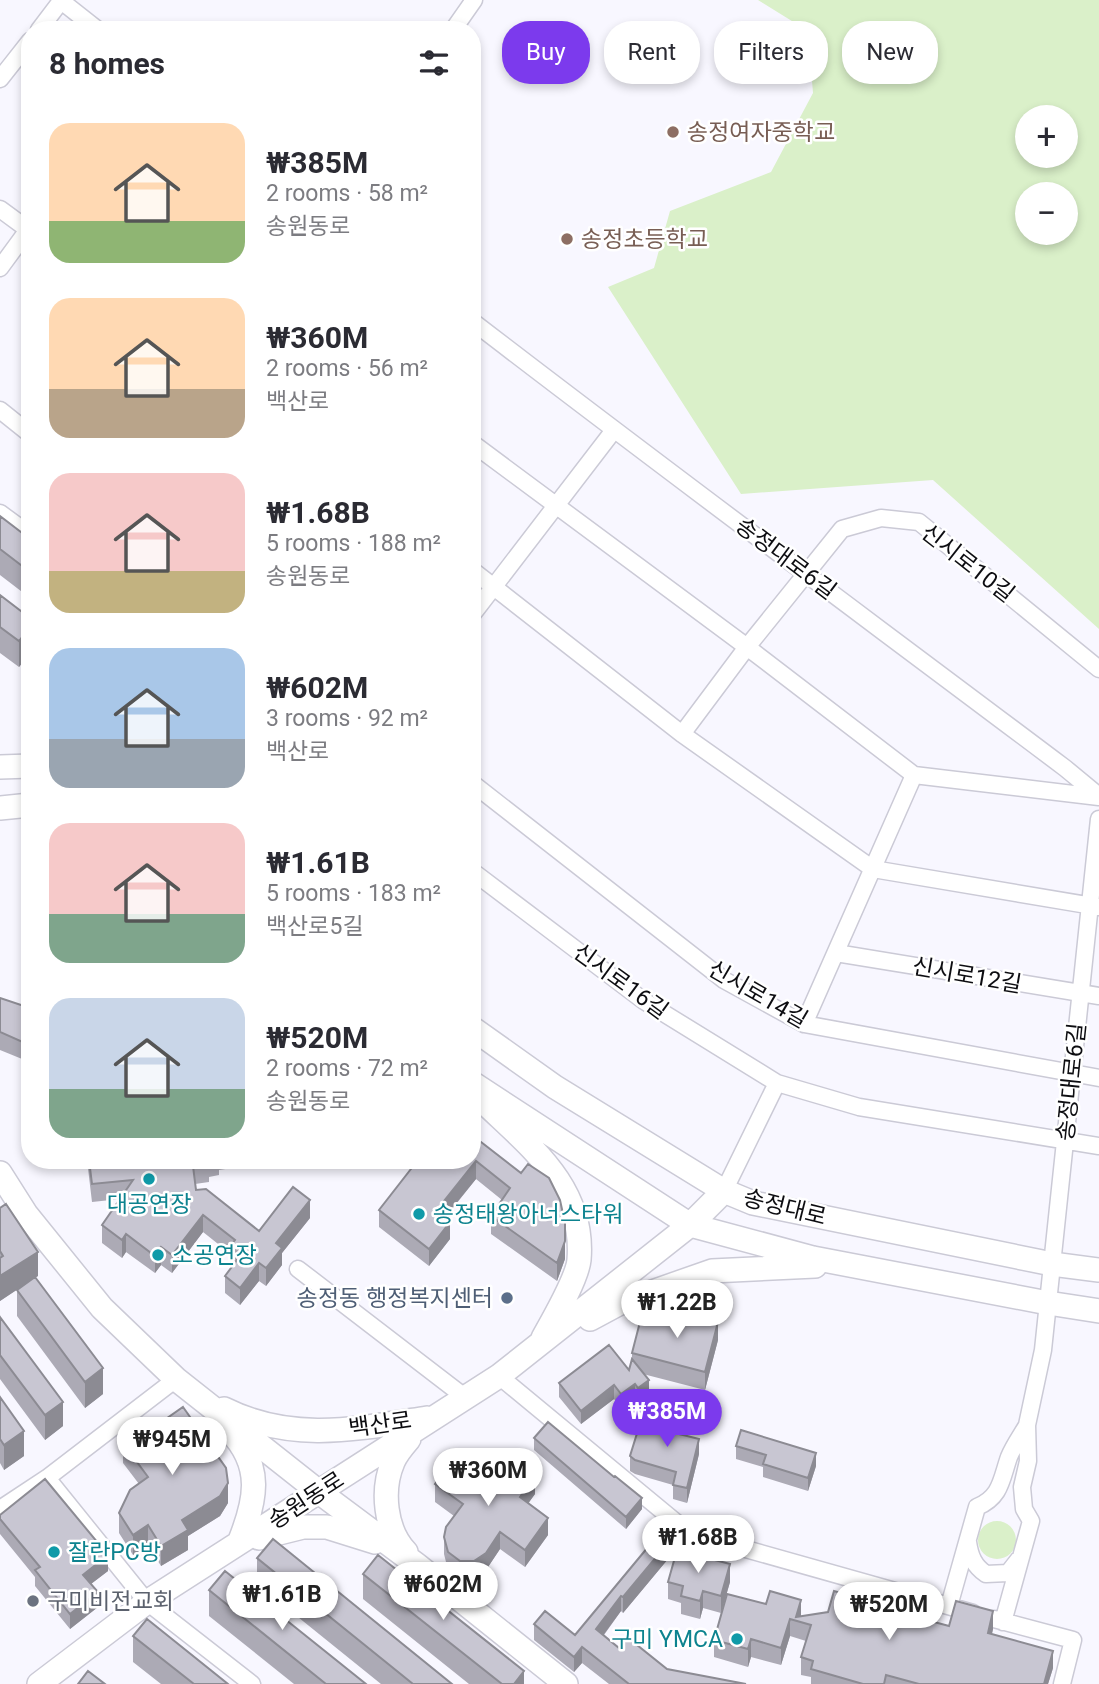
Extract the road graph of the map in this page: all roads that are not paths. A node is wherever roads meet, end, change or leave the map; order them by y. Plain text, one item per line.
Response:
1 (474, 0) edge
2 (60, 1) edge
3 (46, 21) edge
4 (86, 21) edge
5 (459, 21) edge
6 (21, 52) edge
7 (0, 79) edge
8 (0, 209) edge
9 (21, 223) edge
10 (21, 240) edge
11 (0, 268) edge
12 (481, 328) edge
13 (0, 410) edge
14 (21, 427) edge
15 (614, 430) junction
16 (481, 450) edge
17 (556, 506) junction
18 (0, 513) edge
19 (21, 528) edge
20 (805, 573) junction
21 (481, 577) edge
22 (494, 586) junction
23 (481, 603) edge
24 (747, 647) junction
25 (1099, 668) edge
26 (682, 734) junction
27 (21, 766) edge
28 (0, 767) edge
29 (914, 775) junction
30 (481, 790) edge
31 (1099, 797) edge
32 (21, 806) edge
33 (1, 809) edge
34 (1099, 819) edge
35 (873, 869) junction
36 (481, 878) edge
37 (1094, 907) edge
38 (836, 953) junction
39 (1081, 994) junction
40 (1099, 996) edge
41 (804, 1024) junction
42 (481, 1034) edge
43 (1072, 1075) junction
44 (1099, 1078) edge
45 (777, 1083) junction
46 (481, 1089) edge
47 (481, 1100) edge
48 (1065, 1142) junction
49 (1099, 1146) edge
50 (0, 1173) edge
51 (724, 1191) junction
52 (690, 1225) junction
53 (1052, 1264) junction
54 (846, 1265) junction
55 (298, 1269) dead end
56 (1099, 1270) edge
57 (1048, 1303) junction
58 (1099, 1311) edge
59 (538, 1348) junction
60 (499, 1376) junction
61 (185, 1386) junction
62 (466, 1398) junction
63 (437, 1416) junction
64 (1027, 1425) junction
65 (47, 1478) junction
66 (319, 1492) junction
67 (0, 1509) edge
68 (968, 1538) junction
69 (239, 1543) junction
70 (1022, 1554) junction
71 (417, 1565) junction
72 (148, 1602) junction
73 (949, 1606) junction
74 (1003, 1622) junction
75 (39, 1684) edge
76 (251, 1684) edge
77 (566, 1684) edge
78 (1062, 1684) edge

1 - 5 street
2 - 3 street
2 - 4 street
6 - 7 street
8 - 9 street
10 - 11 street
12 - 15 street, 송정대로6길
13 - 14 street
15 - 17 street
15 - 20 street, 송정대로6길
16 - 17 street
17 - 22 street
17 - 24 street
18 - 19 street
20 - 24 street, 신시로10길
20 - 25 street, 신시로10길
20 - 31 street, 송정대로6길
21 - 22 street
22 - 23 street
22 - 26 street
24 - 26 street, 신시로10길
24 - 29 street
26 - 35 street
27 - 28 street
29 - 31 street, 송정대로6길
29 - 35 street
30 - 41 street, 신시로14길
32 - 33 street
34 - 37 street, 송정대로6길
35 - 37 street
35 - 38 street
36 - 45 street, 신시로16길
37 - 39 street, 송정대로6길
38 - 39 street, 신시로12길
38 - 41 street
39 - 40 street, 신시로12길
39 - 43 street, 송정대로6길
41 - 43 street, 신시로14길
42 - 51 street, 송정대로
43 - 44 street, 신시로14길
43 - 48 street, 송정대로6길
45 - 48 street, 신시로16길
45 - 51 street
46 - 52 street, 송정대로
47 - 59 street
48 - 49 street, 신시로16길
48 - 53 street, 송정대로6길
50 - 61 street, 백산로
51 - 52 street, 송원동로
51 - 53 street, 송정대로
52 - 54 street, 송정대로
52 - 59 street, 송원동로
53 - 56 street, 송정대로
53 - 57 street, 송정대로6길
54 - 57 street, 송정대로
54 - 59 street
55 - 62 street
57 - 58 street, 송정대로
57 - 64 street, 송정대로6길
59 - 60 street, 송원동로
60 - 62 street, 송원동로
60 - 73 street
61 - 63 street, 백산로
61 - 65 street
61 - 66 street, 백산로
61 - 69 street, 백산로
62 - 63 street, 송원동로
63 - 66 street, 송원동로
63 - 71 street, 백산로
64 - 68 street
64 - 70 street
65 - 67 street
65 - 72 street
66 - 69 street, 송원동로
66 - 71 street, 백산로
68 - 70 street
68 - 73 street
69 - 71 street, 백산로
69 - 72 street, 송원동로
70 - 74 street
71 - 77 street, 백산로
72 - 75 street, 송원동로
72 - 76 street
73 - 74 street
74 - 78 street

